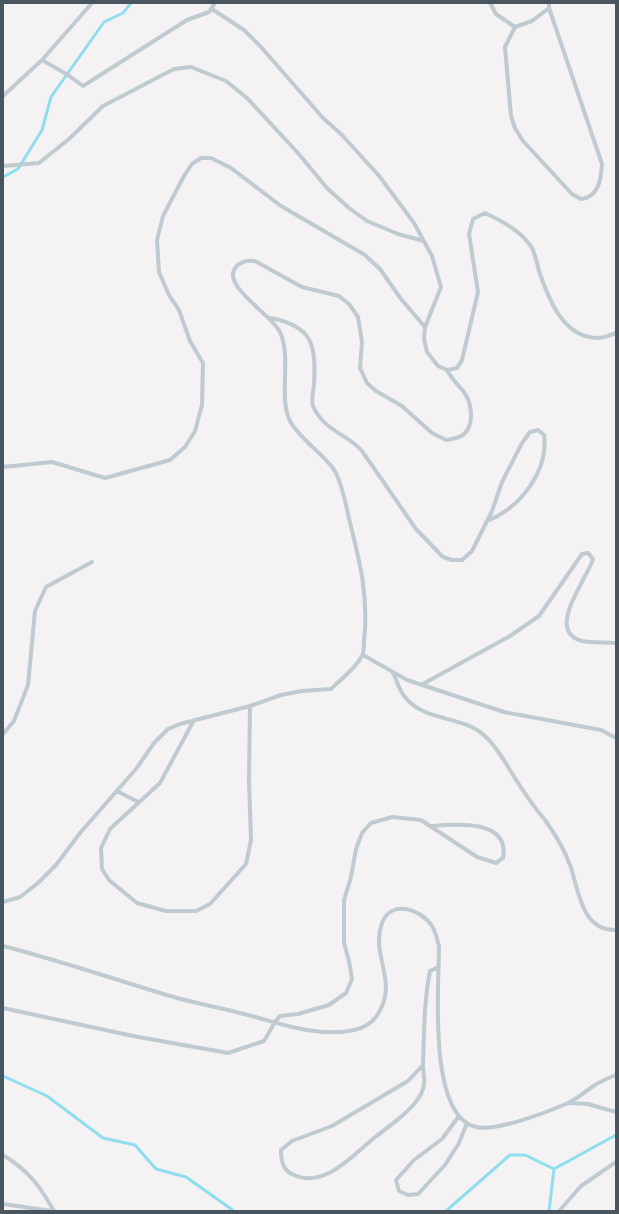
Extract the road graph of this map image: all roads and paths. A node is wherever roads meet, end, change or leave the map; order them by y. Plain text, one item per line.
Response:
1 (92, 3) edge
2 (215, 3) edge
3 (490, 3) edge
4 (549, 5) edge
5 (212, 9) junction
6 (515, 27) junction
7 (42, 60) junction
8 (3, 96) edge
9 (3, 166) edge
10 (424, 241) junction
11 (270, 318) junction
12 (425, 327) junction
13 (616, 334) edge
14 (448, 370) junction
15 (3, 467) edge
16 (487, 521) junction
17 (92, 562) dead end
18 (616, 643) edge
19 (363, 655) junction
20 (394, 673) junction
21 (421, 685) junction
22 (250, 706) junction
23 (194, 720) junction
24 (3, 734) edge
25 (616, 738) edge
26 (117, 791) junction
27 (138, 802) junction
28 (431, 826) junction
29 (3, 902) edge
30 (616, 930) edge
31 (3, 946) edge
32 (439, 967) junction
33 (3, 1008) edge
34 (275, 1022) junction
35 (423, 1065) junction
36 (616, 1075) edge
37 (569, 1103) junction
38 (616, 1112) edge
39 (459, 1116) junction
40 (467, 1123) junction
41 (3, 1155) edge
42 (616, 1162) edge
43 (3, 1204) edge
44 (53, 1211) edge
45 (559, 1211) edge

1 - 7 lane
2 - 5 lane
3 - 6 lane
4 - 6 lane
4 - 6 lane
5 - 7 lane
5 - 10 lane
7 - 8 lane
9 - 10 lane
10 - 12 lane
11 - 14 lane
11 - 16 lane
11 - 19 lane
12 - 14 lane
12 - 15 lane
13 - 14 lane
16 - 16 lane
17 - 24 lane
18 - 21 lane
19 - 20 lane
19 - 22 lane
20 - 21 lane
20 - 30 lane
21 - 25 lane
22 - 23 lane
22 - 27 lane
23 - 26 lane
23 - 27 lane
26 - 27 lane
26 - 29 lane
28 - 28 lane
28 - 34 lane
31 - 34 lane
32 - 34 lane
32 - 35 lane
32 - 39 lane
33 - 34 lane
35 - 35 lane
36 - 37 lane
37 - 38 lane
37 - 40 lane
39 - 40 lane
39 - 40 lane
41 - 44 lane
42 - 45 lane
43 - 44 lane

